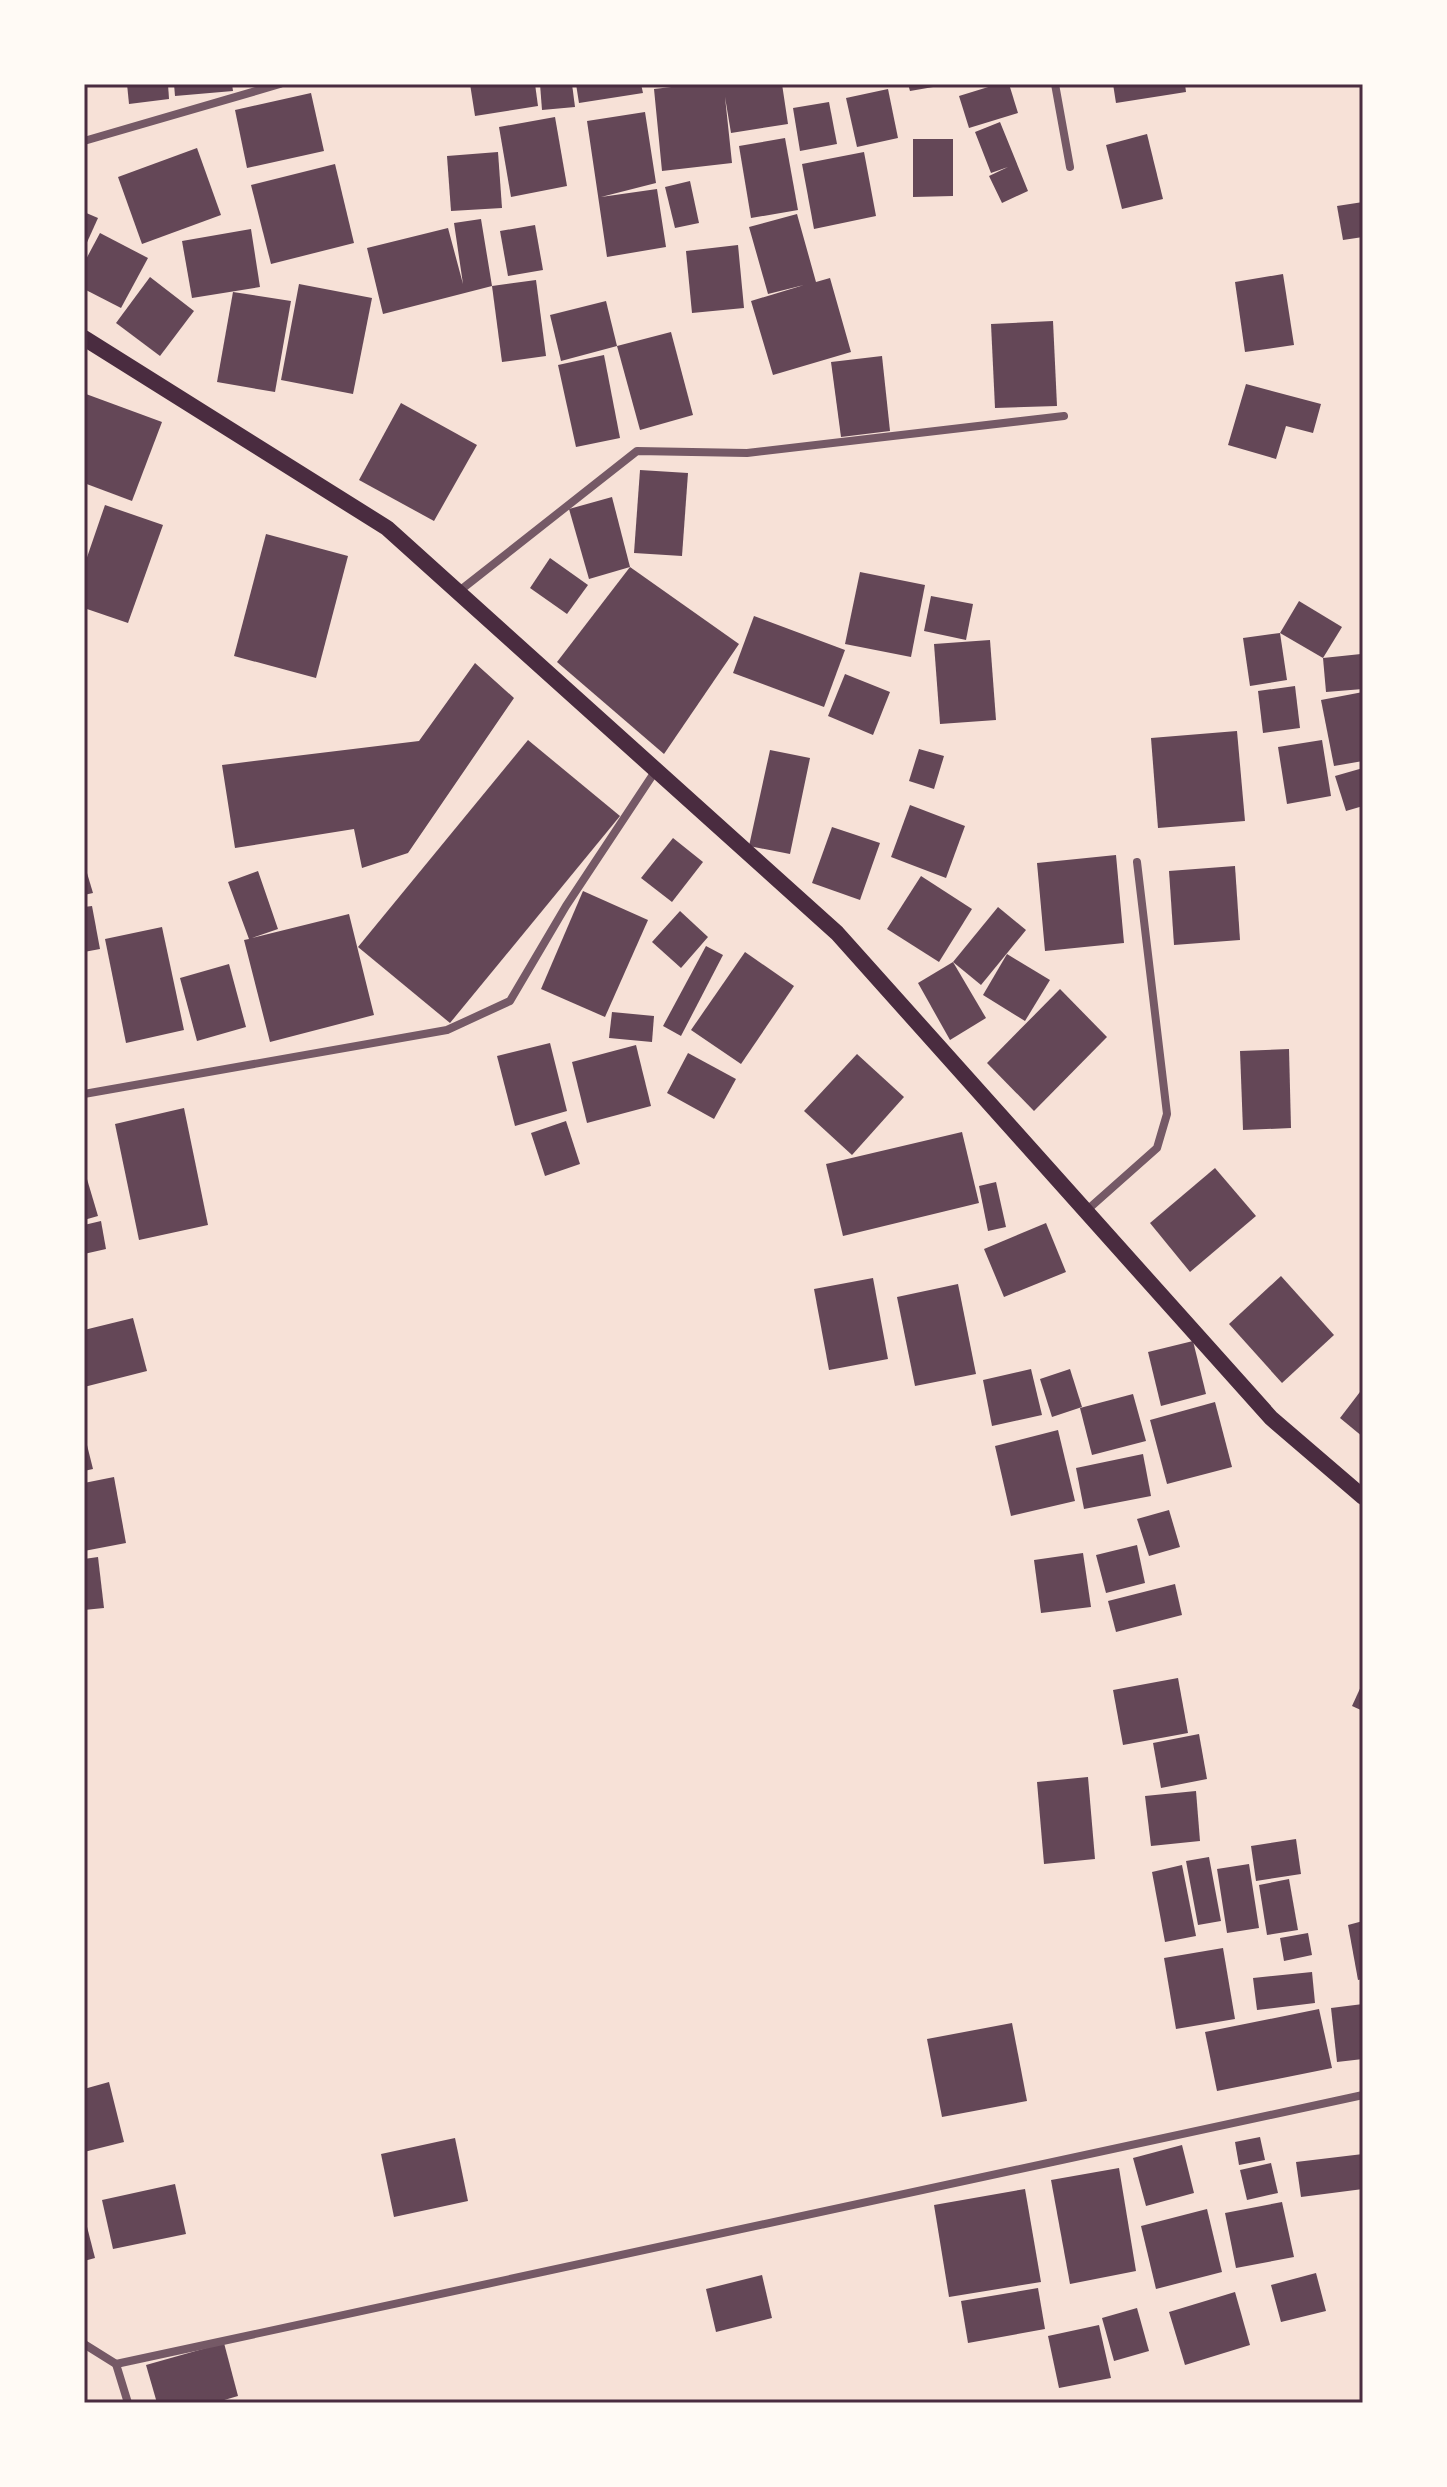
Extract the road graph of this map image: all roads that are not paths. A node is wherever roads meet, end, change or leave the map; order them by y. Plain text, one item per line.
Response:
1 (280, 84) edge
2 (1055, 84) edge
3 (84, 141) edge
4 (1070, 167) dead end
5 (84, 338) edge
6 (1064, 416) dead end
7 (458, 592) junction
8 (656, 770) junction
9 (1137, 862) dead end
10 (84, 1094) edge
11 (1086, 1211) junction
12 (1363, 1497) edge
13 (1363, 2095) edge
14 (84, 2344) edge
15 (116, 2364) junction
16 (128, 2403) edge

1 - 3 street
2 - 4 street
5 - 7 main road
6 - 7 street
7 - 8 main road
8 - 10 street
8 - 11 main road
9 - 11 street
11 - 12 main road
13 - 15 street
14 - 15 street
15 - 16 street

